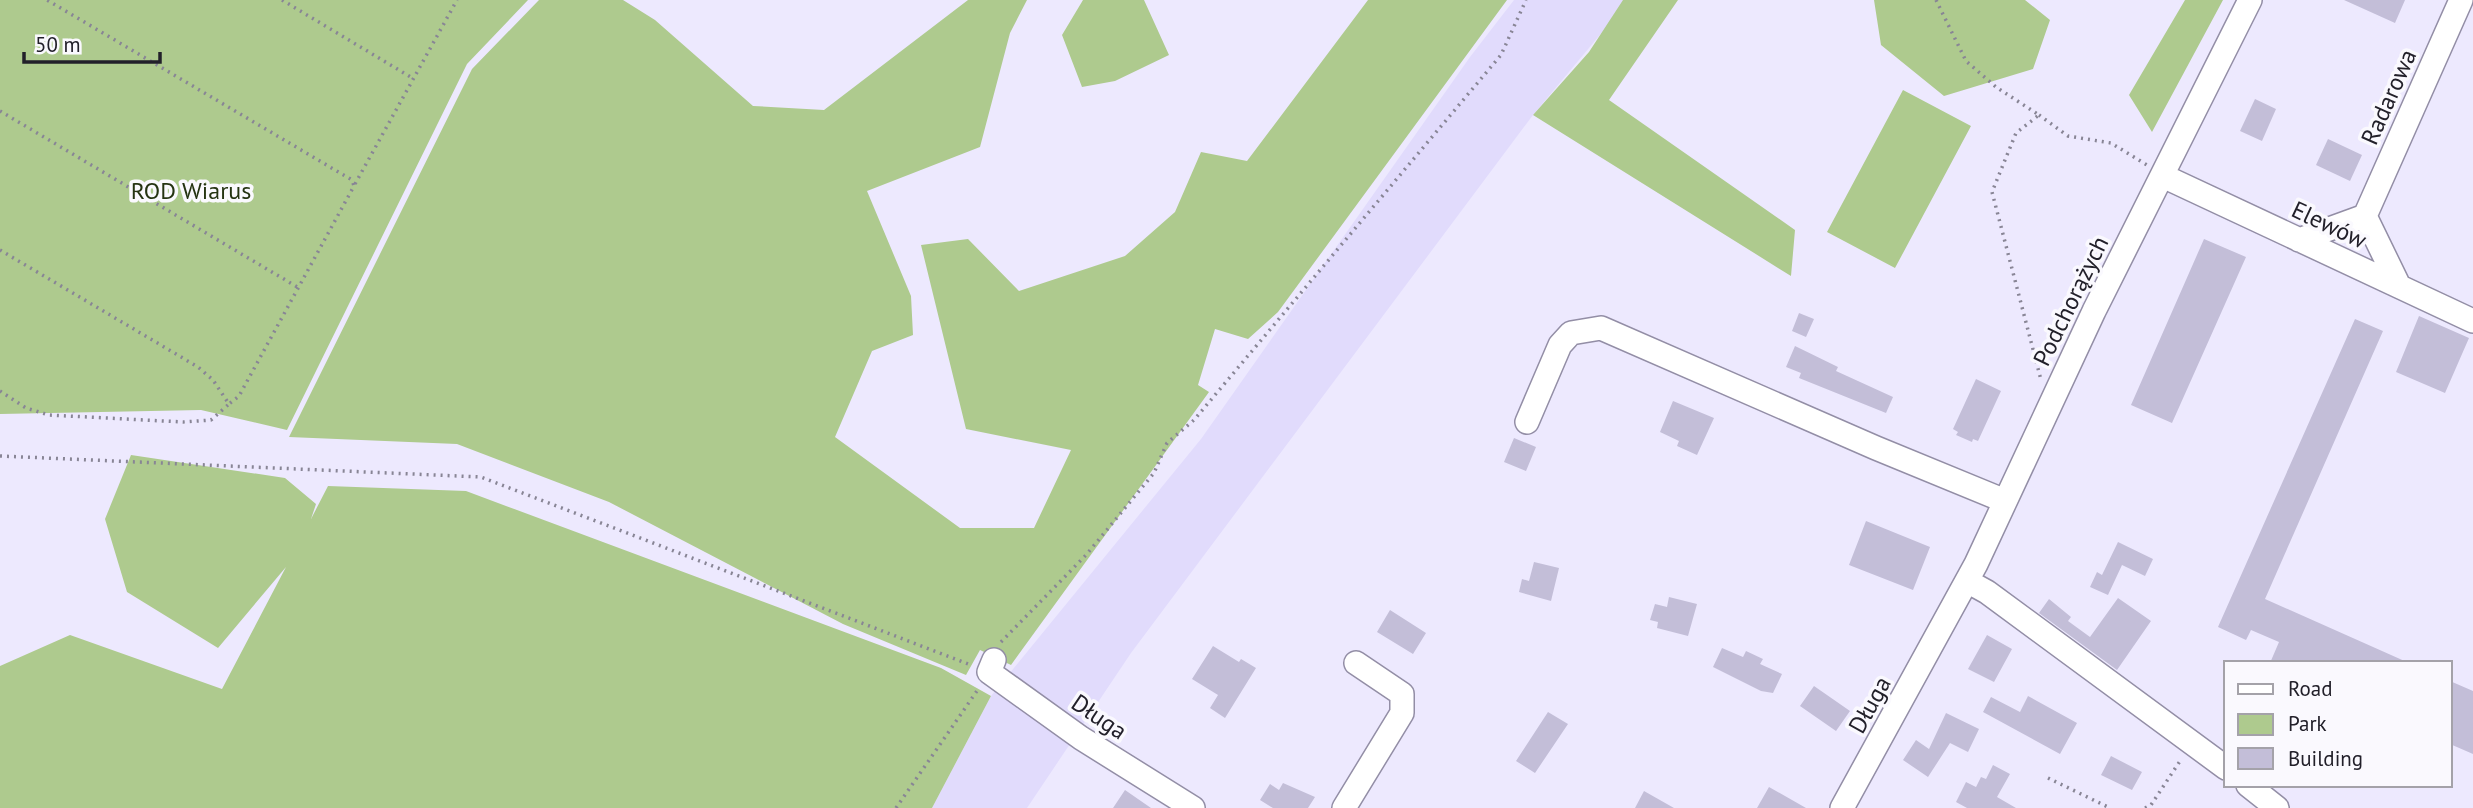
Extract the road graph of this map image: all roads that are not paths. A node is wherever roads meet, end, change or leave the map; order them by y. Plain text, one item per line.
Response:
1 (2250, 0) edge
2 (2461, 0) edge
3 (2163, 176) junction
4 (2365, 216) junction
5 (2299, 240) junction
6 (2399, 286) junction
7 (2473, 321) edge
8 (1527, 422) dead end
9 (2005, 501) junction
10 (1967, 580) junction
11 (1943, 627) joint
12 (1356, 663) dead end
13 (997, 672) road end
14 (2224, 766) edge
15 (2251, 787) edge
16 (1193, 808) edge
17 (1344, 808) edge
18 (1842, 808) edge
19 (2277, 808) edge

1 - 3 street, Podchorążych
2 - 4 street, Radarowa
3 - 5 street, Elewów
3 - 9 street, Podchorążych
4 - 5 street
4 - 6 street
5 - 6 street, Elewów
6 - 7 street, Elewów
8 - 9 street
9 - 10 street, Podchorążych
10 - 11 street, Podchorążych
10 - 14 street
11 - 18 street, Długa
12 - 17 street
13 - 16 street, Długa
15 - 19 street

